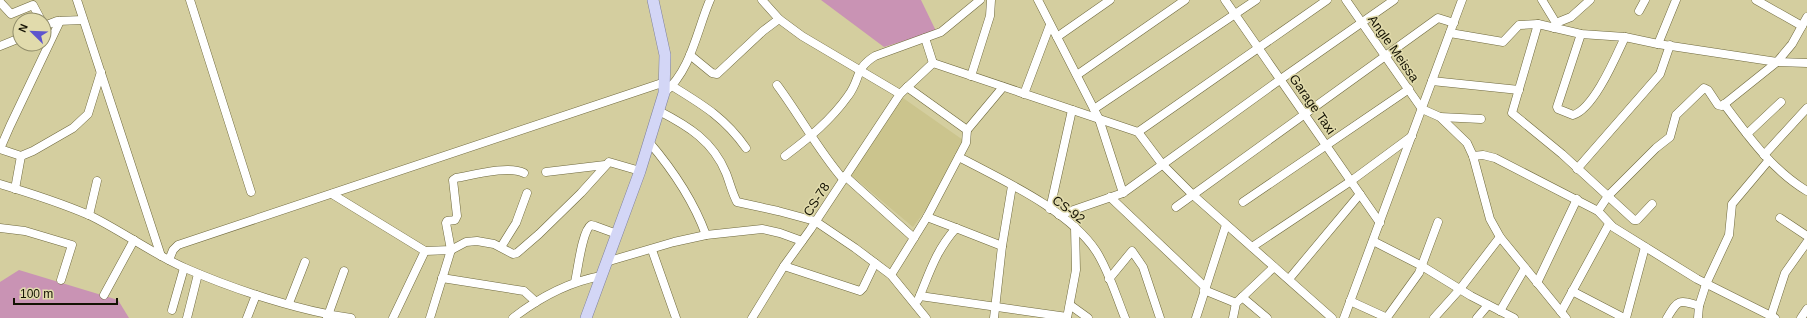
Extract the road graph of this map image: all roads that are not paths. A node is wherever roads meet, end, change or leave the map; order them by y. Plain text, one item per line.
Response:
1 (77, 0) edge
2 (190, 0) edge
3 (653, 0) edge
4 (710, 0) edge
5 (762, 0) edge
6 (980, 0) edge
7 (991, 0) edge
8 (1110, 0) edge
9 (1185, 0) edge
10 (1225, 0) edge
11 (1256, 0) edge
12 (1327, 0) edge
13 (1346, 0) edge
14 (1394, 0) edge
15 (1462, 0) edge
16 (1542, 0) edge
17 (1590, 0) edge
18 (1645, 0) edge
19 (1676, 0) edge
20 (1756, 0) edge
21 (1040, 1) edge
22 (0, 2) edge
23 (1639, 11) dead end
24 (16, 12) edge
25 (37, 12) edge
26 (12, 14) edge
27 (1235, 14) junction
28 (1807, 17) edge
29 (779, 19) junction
30 (83, 20) junction
31 (60, 21) junction
32 (1362, 22) junction
33 (1454, 23) junction
34 (52, 24) edge
35 (1538, 24) junction
36 (1050, 25) junction
37 (1555, 25) junction
38 (1802, 26) junction
39 (1450, 33) junction
40 (1581, 34) junction
41 (1057, 37) junction
42 (1625, 37) junction
43 (925, 38) junction
44 (12, 41) edge
45 (1658, 44) junction
46 (1670, 45) junction
47 (0, 46) edge
48 (1259, 48) junction
49 (690, 55) junction
50 (1385, 56) junction
51 (1777, 62) junction
52 (933, 63) junction
53 (1807, 63) edge
54 (860, 68) junction
55 (101, 72) junction
56 (1077, 75) junction
57 (971, 76) junction
58 (1281, 79) junction
59 (1432, 81) junction
60 (777, 85) dead end
61 (667, 87) junction
62 (908, 87) junction
63 (1003, 87) junction
64 (1409, 89) junction
65 (1519, 90) junction
66 (900, 94) junction
67 (1024, 94) junction
68 (1781, 102) dead end
69 (1724, 104) junction
70 (1807, 108) edge
71 (1094, 109) junction
72 (1422, 109) junction
73 (659, 110) junction
74 (1072, 110) junction
75 (1305, 114) junction
76 (1440, 117) junction
77 (1481, 118) dead end
78 (1099, 119) junction
79 (1138, 132) junction
80 (967, 134) junction
81 (1747, 134) junction
82 (812, 136) junction
83 (1412, 136) junction
84 (649, 142) junction
85 (1327, 145) junction
86 (746, 148) dead end
87 (0, 149) edge
88 (21, 156) junction
89 (785, 156) dead end
90 (1473, 156) junction
91 (959, 157) junction
92 (1767, 157) junction
93 (1162, 164) junction
94 (605, 165) junction
95 (1577, 169) junction
96 (640, 171) junction
97 (546, 172) dead end
98 (524, 173) dead end
99 (844, 178) junction
100 (97, 181) dead end
101 (1351, 181) junction
102 (0, 184) edge
103 (1012, 186) junction
104 (15, 189) junction
105 (1807, 191) edge
106 (251, 192) dead end
107 (527, 193) dead end
108 (1123, 193) junction
109 (332, 194) junction
110 (1193, 194) junction
111 (1360, 194) junction
112 (1608, 196) junction
113 (1110, 197) junction
114 (1577, 199) junction
115 (1243, 202) dead end
116 (1652, 204) dead end
117 (1176, 207) dead end
118 (1050, 209) junction
119 (1598, 211) junction
120 (88, 215) junction
121 (1059, 215) junction
122 (927, 217) junction
123 (1780, 218) dead end
124 (815, 221) junction
125 (1438, 222) dead end
126 (1380, 223) junction
127 (1610, 224) junction
128 (1226, 225) junction
129 (1075, 227) junction
130 (0, 228) edge
131 (956, 228) junction
132 (617, 234) junction
133 (706, 235) junction
134 (1807, 236) edge
135 (1500, 237) junction
136 (914, 238) junction
137 (134, 240) junction
138 (802, 241) junction
139 (1373, 241) junction
140 (1807, 242) edge
141 (1002, 246) junction
142 (501, 247) junction
143 (1252, 247) junction
144 (1645, 247) junction
145 (451, 250) junction
146 (652, 250) junction
147 (425, 251) junction
148 (165, 258) junction
149 (305, 262) dead end
150 (606, 262) junction
151 (875, 263) junction
152 (784, 266) junction
153 (1274, 266) junction
154 (1422, 266) junction
155 (184, 268) junction
156 (1525, 268) junction
157 (344, 271) dead end
158 (198, 274) junction
159 (891, 275) junction
160 (601, 276) junction
161 (442, 278) junction
162 (1109, 278) junction
163 (1288, 279) junction
164 (62, 280) dead end
165 (575, 282) junction
166 (1537, 283) junction
167 (1706, 284) junction
168 (1205, 288) junction
169 (1460, 289) junction
170 (1572, 291) junction
171 (104, 294) dead end
172 (256, 295) junction
173 (920, 296) junction
174 (1239, 300) junction
175 (1350, 300) junction
176 (536, 302) junction
177 (289, 303) junction
178 (916, 305) junction
179 (1070, 305) junction
180 (1488, 305) junction
181 (996, 306) junction
182 (1699, 306) junction
183 (1807, 309) edge
184 (172, 310) dead end
185 (1500, 311) junction
186 (923, 315) edge
187 (1563, 315) edge
188 (1608, 315) edge
189 (327, 316) edge
190 (1773, 317) edge
191 (187, 318) edge
192 (247, 318) edge
193 (351, 318) edge
194 (393, 318) edge
195 (430, 318) edge
196 (513, 318) edge
197 (586, 318) edge
198 (676, 318) edge
199 (752, 318) edge
200 (915, 318) edge
201 (994, 318) edge
202 (1067, 318) edge
203 (1088, 318) edge
204 (1125, 318) edge
205 (1160, 318) edge
206 (1196, 318) edge
207 (1233, 318) edge
208 (1267, 318) edge
209 (1332, 318) edge
210 (1344, 318) edge
211 (1434, 318) edge
212 (1477, 318) edge
213 (1513, 318) edge
214 (1625, 318) edge
215 (1667, 318) edge
216 (1698, 318) edge
217 (1801, 318) edge

1 - 30 street
2 - 106 street
3 - 61 main road
4 - 49 street
5 - 29 street
6 - 43 street
7 - 57 street
8 - 41 street
9 - 56 street
10 - 27 street, Garage Taxi
11 - 27 street
12 - 48 street
13 - 32 street, Angle Meissa
14 - 32 street
15 - 33 street
16 - 37 street
17 - 37 street
18 - 23 street
19 - 45 street
20 - 38 street
21 - 36 street
22 - 26 street
24 - 25 street
27 - 48 street, Garage Taxi
27 - 71 street
28 - 38 street
29 - 49 street
29 - 54 street
30 - 31 street
30 - 55 street
31 - 34 street
31 - 87 street
32 - 50 street, Angle Meissa
32 - 58 street
33 - 39 street
33 - 50 street
35 - 37 street
35 - 39 street
35 - 65 street
36 - 41 street
36 - 67 street
37 - 40 street
38 - 51 street
39 - 59 street
40 - 42 street
40 - 42 street
41 - 56 street
42 - 45 street
43 - 52 street
43 - 54 street
44 - 47 street
45 - 46 street
46 - 51 street
46 - 95 street
48 - 58 street, Garage Taxi
48 - 79 street
49 - 61 street
50 - 64 street, Angle Meissa
50 - 75 street
51 - 53 street
51 - 69 street
52 - 57 street
52 - 62 street, CS-78
54 - 66 street
54 - 82 street
55 - 88 street
55 - 148 street
56 - 71 street
57 - 63 street
58 - 75 street, Garage Taxi
58 - 93 street
59 - 65 street
59 - 72 street
60 - 82 street
61 - 73 main road
61 - 86 street
61 - 109 street
62 - 66 street, CS-78
62 - 80 street
63 - 67 street
63 - 80 street
64 - 72 street, Angle Meissa
64 - 85 street
65 - 95 street
66 - 99 street, CS-78
67 - 74 street
68 - 81 street
69 - 81 street
69 - 112 street
70 - 92 street
71 - 78 street
72 - 76 street
72 - 83 street
73 - 84 main road
73 - 124 street
74 - 78 street
74 - 118 street
75 - 85 street, Garage Taxi
75 - 110 street
76 - 77 street
76 - 90 street
78 - 79 street
78 - 108 street
79 - 93 street
80 - 91 street
81 - 92 street
82 - 89 street
82 - 99 street
83 - 101 street
83 - 126 street
84 - 96 main road
84 - 133 street
85 - 101 street, Garage Taxi
85 - 115 street
87 - 88 street
88 - 104 street
90 - 114 street
90 - 135 street
91 - 103 street, CS-92
91 - 122 street
92 - 105 street
92 - 167 street
93 - 108 street
93 - 110 street
94 - 96 street
94 - 97 street
94 - 142 street
95 - 112 street
96 - 132 main road
98 - 145 street
99 - 124 street, CS-78
99 - 136 street
100 - 120 street
101 - 111 street, Garage Taxi
101 - 143 street
102 - 104 street
103 - 118 street, CS-92
103 - 141 street
104 - 120 street
107 - 142 street
108 - 113 street
109 - 147 street
109 - 148 street
110 - 117 street
110 - 128 street
111 - 126 street, Garage Taxi
111 - 163 street
112 - 116 street
112 - 119 street
113 - 121 street
113 - 168 street
114 - 119 street
114 - 166 street
118 - 121 street, CS-92
119 - 127 street
120 - 137 street
121 - 129 street, CS-92
122 - 131 street
122 - 136 street
123 - 134 street
124 - 138 street, CS-78
124 - 151 street
125 - 154 street
126 - 139 street
127 - 144 street
127 - 170 street
128 - 143 street
128 - 168 street
129 - 162 street, CS-92
129 - 179 street
130 - 164 street
131 - 141 street
131 - 173 street
132 - 150 main road
132 - 165 street
133 - 138 street
133 - 146 street
135 - 156 street
135 - 169 street
136 - 159 street
137 - 148 street
137 - 171 street
138 - 152 street, CS-78
139 - 154 street
139 - 175 street
140 - 190 street
141 - 181 street
142 - 145 street
143 - 153 street
144 - 167 street
144 - 214 street
145 - 147 street
145 - 161 street
146 - 150 street
146 - 198 street
147 - 194 street
148 - 155 street
149 - 177 street
150 - 160 main road
151 - 152 street
151 - 159 street
152 - 199 street, CS-78
153 - 163 street
153 - 174 street
154 - 169 street
154 - 175 street
155 - 158 street
155 - 184 street
156 - 166 street
156 - 185 street
157 - 189 street
158 - 172 street
158 - 191 street
159 - 178 street
160 - 165 street
160 - 197 main road
161 - 176 street
161 - 195 street
162 - 204 street, CS-92
162 - 205 street
163 - 209 street
165 - 176 street
166 - 187 street
167 - 182 street
167 - 190 street
168 - 174 street
168 - 206 street
169 - 180 street
169 - 211 street
170 - 187 street
170 - 188 street
172 - 177 street
172 - 192 street
173 - 178 street
173 - 181 street
174 - 207 street
174 - 208 street
175 - 210 street
176 - 196 street
177 - 189 street
178 - 186 street
179 - 202 street
179 - 203 street
180 - 185 street
180 - 212 street
181 - 201 street
181 - 202 street
182 - 215 street
182 - 216 street
183 - 217 street
185 - 213 street
186 - 200 street
188 - 214 street
189 - 193 street

